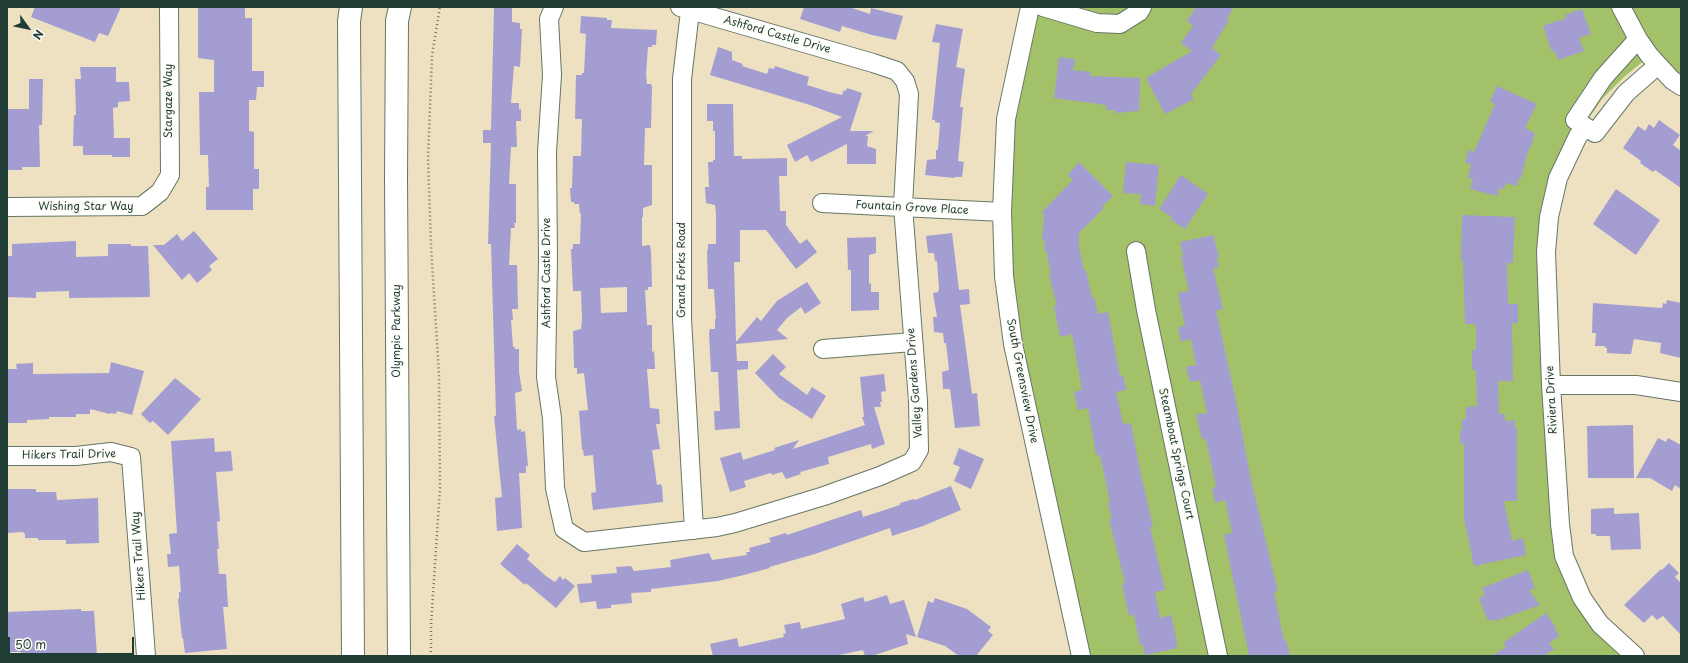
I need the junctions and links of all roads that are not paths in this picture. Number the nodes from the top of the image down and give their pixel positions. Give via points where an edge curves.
1 (169, 7) edge
2 (351, 7) edge
3 (400, 7) edge
4 (554, 7) edge
5 (1030, 7) edge
6 (1043, 7) edge
7 (1142, 7) edge
8 (1621, 7) edge
9 (685, 9) edge
10 (1638, 39) junction
11 (873, 63) joint
12 (1658, 64) junction
13 (1681, 86) edge
14 (1585, 128) junction
15 (160, 192) joint
16 (822, 203) dead end
17 (903, 206) junction
18 (7, 207) edge
19 (1002, 212) junction
20 (1136, 251) dead end
21 (913, 342) junction
22 (822, 349) dead end
23 (1551, 386) junction
24 (1681, 392) edge
25 (7, 456) edge
26 (131, 457) joint
27 (694, 530) junction
28 (572, 534) joint
29 (146, 656) edge
30 (353, 656) edge
31 (399, 656) edge
32 (1081, 656) edge
33 (1218, 656) edge
34 (1635, 656) edge

1 - 15 street, Stargaze Way via 170,175
2 - 30 main road via 349,28
3 - 31 main road, Olympic Parkway via 397,21 396,178
4 - 28 street, Ashford Castle Drive via 549,19 552,75 547,152 546,377 552,418 555,488 564,529
5 - 19 street, South Greensview Drive via 1006,119
6 - 7 street via 1097,23 1112,24 1120,24 1139,12
8 - 10 street
9 - 11 street, Ashford Castle Drive
9 - 27 street, Grand Forks Road via 682,79 682,319
10 - 12 street
10 - 14 street via 1603,78 1575,120
11 - 17 street, Valley Gardens Drive via 897,71 904,81 908,94
12 - 13 street
12 - 14 street via 1626,94 1595,134
14 - 23 street, Riviera Drive via 1578,136 1558,178 1549,217 1546,252
15 - 18 street, Wishing Star Way via 142,206
16 - 17 street, Fountain Grove Place
17 - 19 street, Fountain Grove Place
17 - 21 street, Valley Gardens Drive
19 - 32 street, South Greensview Drive via 1004,276 1013,344
20 - 33 street, Steamboat Springs Court
21 - 22 street
21 - 27 street, Valley Gardens Drive via 920,450 912,462 880,476 797,504 735,523
23 - 24 street via 1636,385
23 - 34 street, Riviera Drive via 1564,556 1582,598 1600,624
25 - 26 street, Hikers Trail Drive via 76,456 111,452
26 - 29 street, Hikers Trail Way
27 - 28 street, Valley Gardens Drive via 584,542

